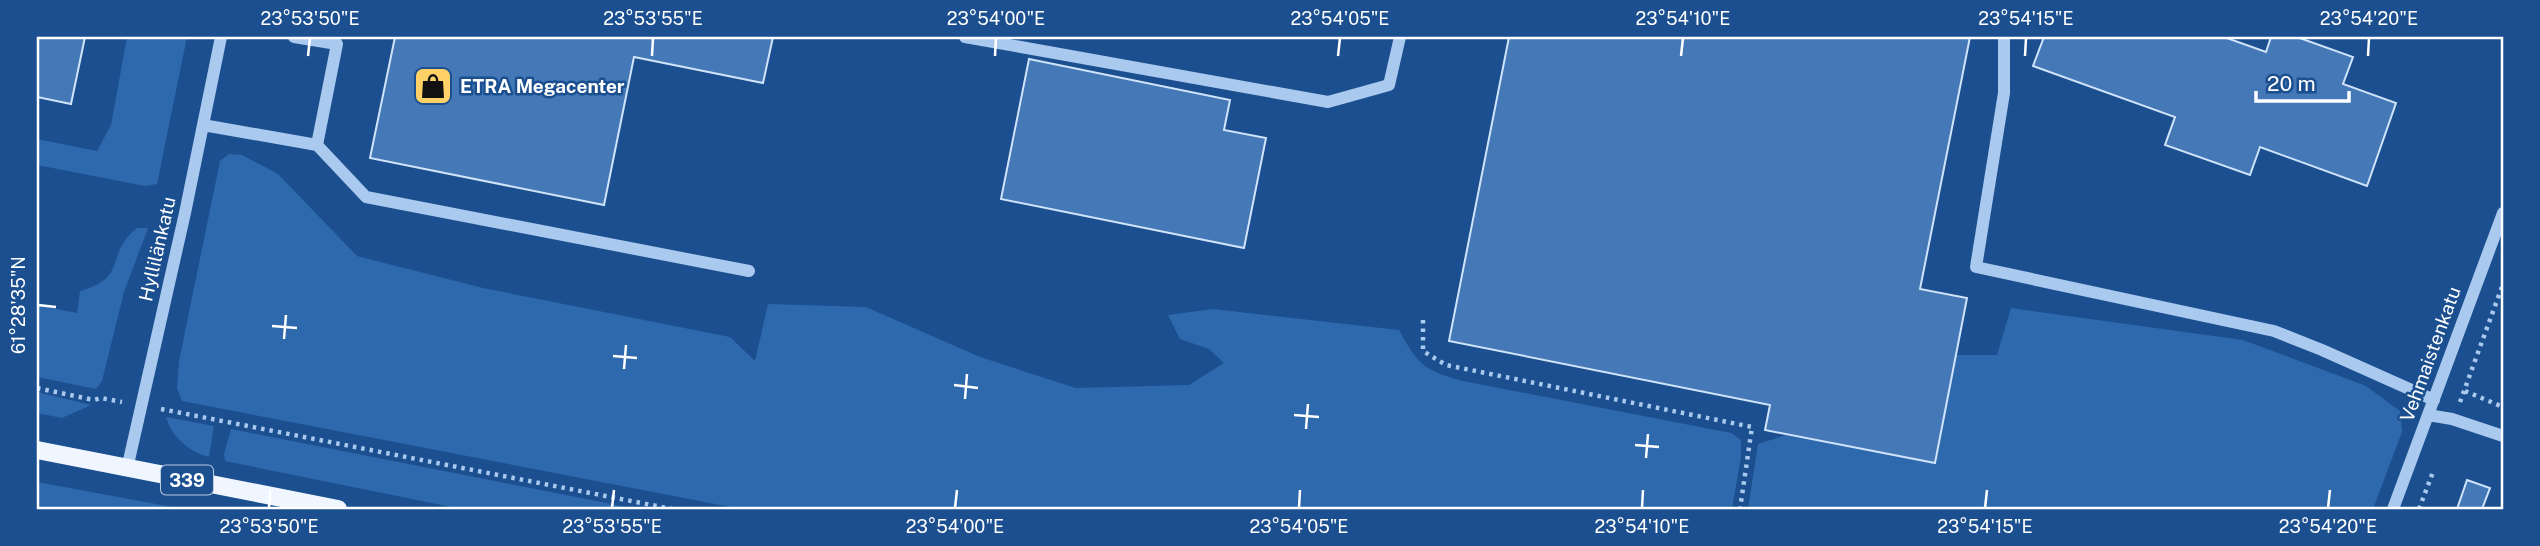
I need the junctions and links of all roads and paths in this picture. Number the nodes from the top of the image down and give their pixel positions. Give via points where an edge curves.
1 (220, 37) edge
2 (294, 37) edge
3 (965, 37) edge
4 (1400, 37) edge
5 (2004, 37) edge
6 (203, 125) junction
7 (317, 145) junction
8 (2503, 213) edge
9 (749, 271) dead end
10 (1423, 320) dead end
11 (37, 388) edge
12 (2465, 391) dead end
13 (2434, 400) junction
14 (141, 405) junction
15 (2503, 407) edge
16 (2428, 415) junction
17 (2503, 436) edge
18 (37, 450) edge
19 (127, 469) junction
20 (338, 509) edge
21 (672, 509) edge
22 (1740, 509) edge
23 (2393, 509) edge

1 - 6 street, Hyllilänkatu
2 - 7 street via 337,44
3 - 4 street via 1328,102 1389,85
5 - 13 street via 2004,93 1976,267 2274,331
6 - 7 street
6 - 14 street, Hyllilänkatu
7 - 9 street via 366,197
8 - 13 street, Vehmaistenkatu
10 - 22 path via 1423,351 1446,365 1752,427
11 - 14 path
12 - 15 path
13 - 16 street, Vehmaistenkatu
14 - 19 street, Hyllilänkatu
14 - 21 path
16 - 17 street
16 - 23 street, Vehmaistenkatu
18 - 19 main road, 339
19 - 20 main road, 339

